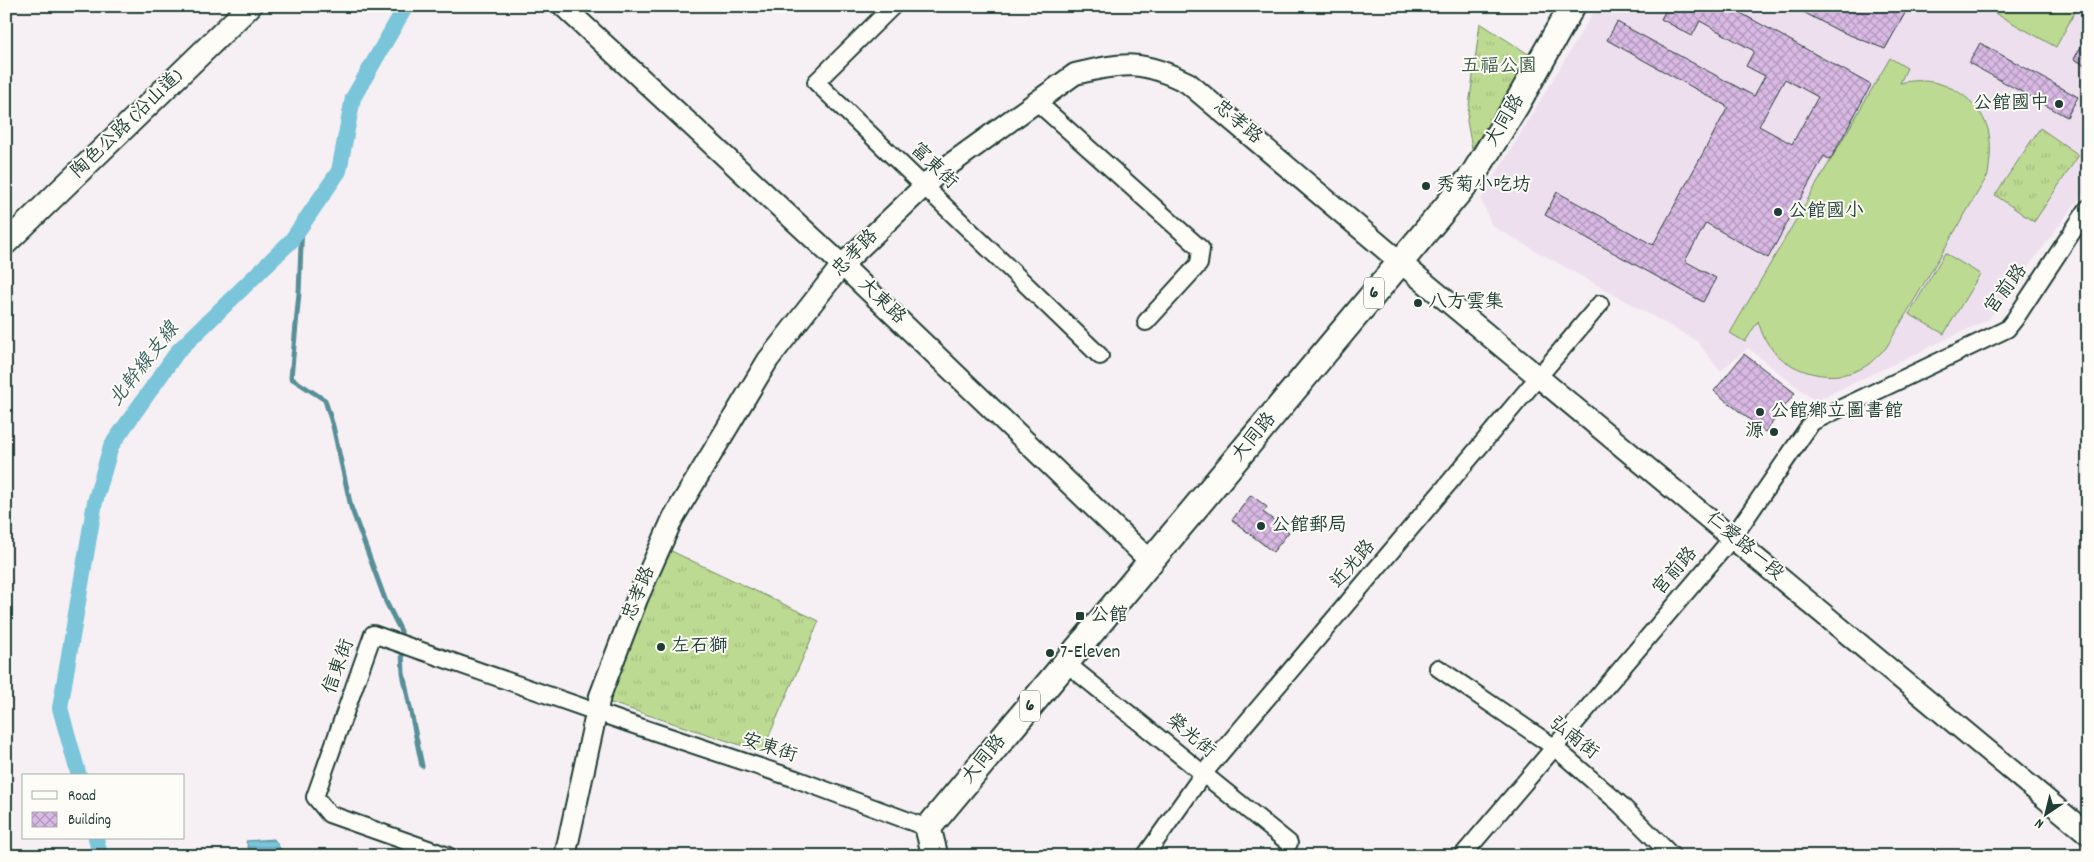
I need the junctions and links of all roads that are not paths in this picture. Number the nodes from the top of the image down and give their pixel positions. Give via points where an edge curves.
1 (250, 6) edge
2 (563, 6) edge
3 (893, 6) edge
4 (1572, 6) edge
5 (1037, 102) junction
6 (924, 186) junction
7 (2088, 208) edge
8 (6, 243) edge
9 (1400, 262) junction
10 (842, 264) junction
11 (1600, 304) dead end
12 (1146, 322) dead end
13 (1100, 356) dead end
14 (1539, 377) junction
15 (1733, 537) junction
16 (1151, 562) junction
17 (1066, 663) junction
18 (1438, 668) dead end
19 (596, 711) junction
20 (1554, 747) junction
21 (1203, 774) junction
22 (928, 828) junction
23 (2088, 834) edge
24 (1289, 843) dead end
25 (448, 856) edge
26 (565, 856) edge
27 (935, 856) edge
28 (1145, 856) edge
29 (1462, 856) edge
30 (1672, 856) edge

1 - 8 main road, 陶色公路 (沿山道)
2 - 10 street, 大東路
3 - 6 street, 富東街 via 816,82
4 - 9 main road, 大同路 / 6 via 1473,175
5 - 6 street, 忠孝路
5 - 9 street, 忠孝路 via 1075,74 1133,64 1162,70 1188,82
5 - 12 street via 1200,250 1199,264
6 - 10 street, 忠孝路
6 - 13 street, 富東街
7 - 15 street, 宮前路 via 2006,329 1812,422
9 - 14 street, 仁愛路一段
9 - 16 main road, 大同路 / 6
10 - 16 street, 大東路
10 - 19 street, 忠孝路 via 768,360 673,518 637,599
11 - 14 street, 近光路
14 - 15 street, 仁愛路一段
14 - 21 street, 近光路
15 - 20 street, 宮前路
15 - 23 street, 仁愛路一段
16 - 17 main road, 大同路 / 6
17 - 21 street, 榮光街
17 - 22 main road, 大同路 / 6
18 - 20 street, 弘南街
19 - 22 street, 安東街
19 - 25 street, 信東街 via 373,634 315,796 329,814
19 - 26 street, 忠孝路
20 - 29 street, 宮前路
20 - 30 street, 弘南街 via 1620,804
21 - 24 street, 榮光街
21 - 28 street, 近光路
22 - 27 main road

